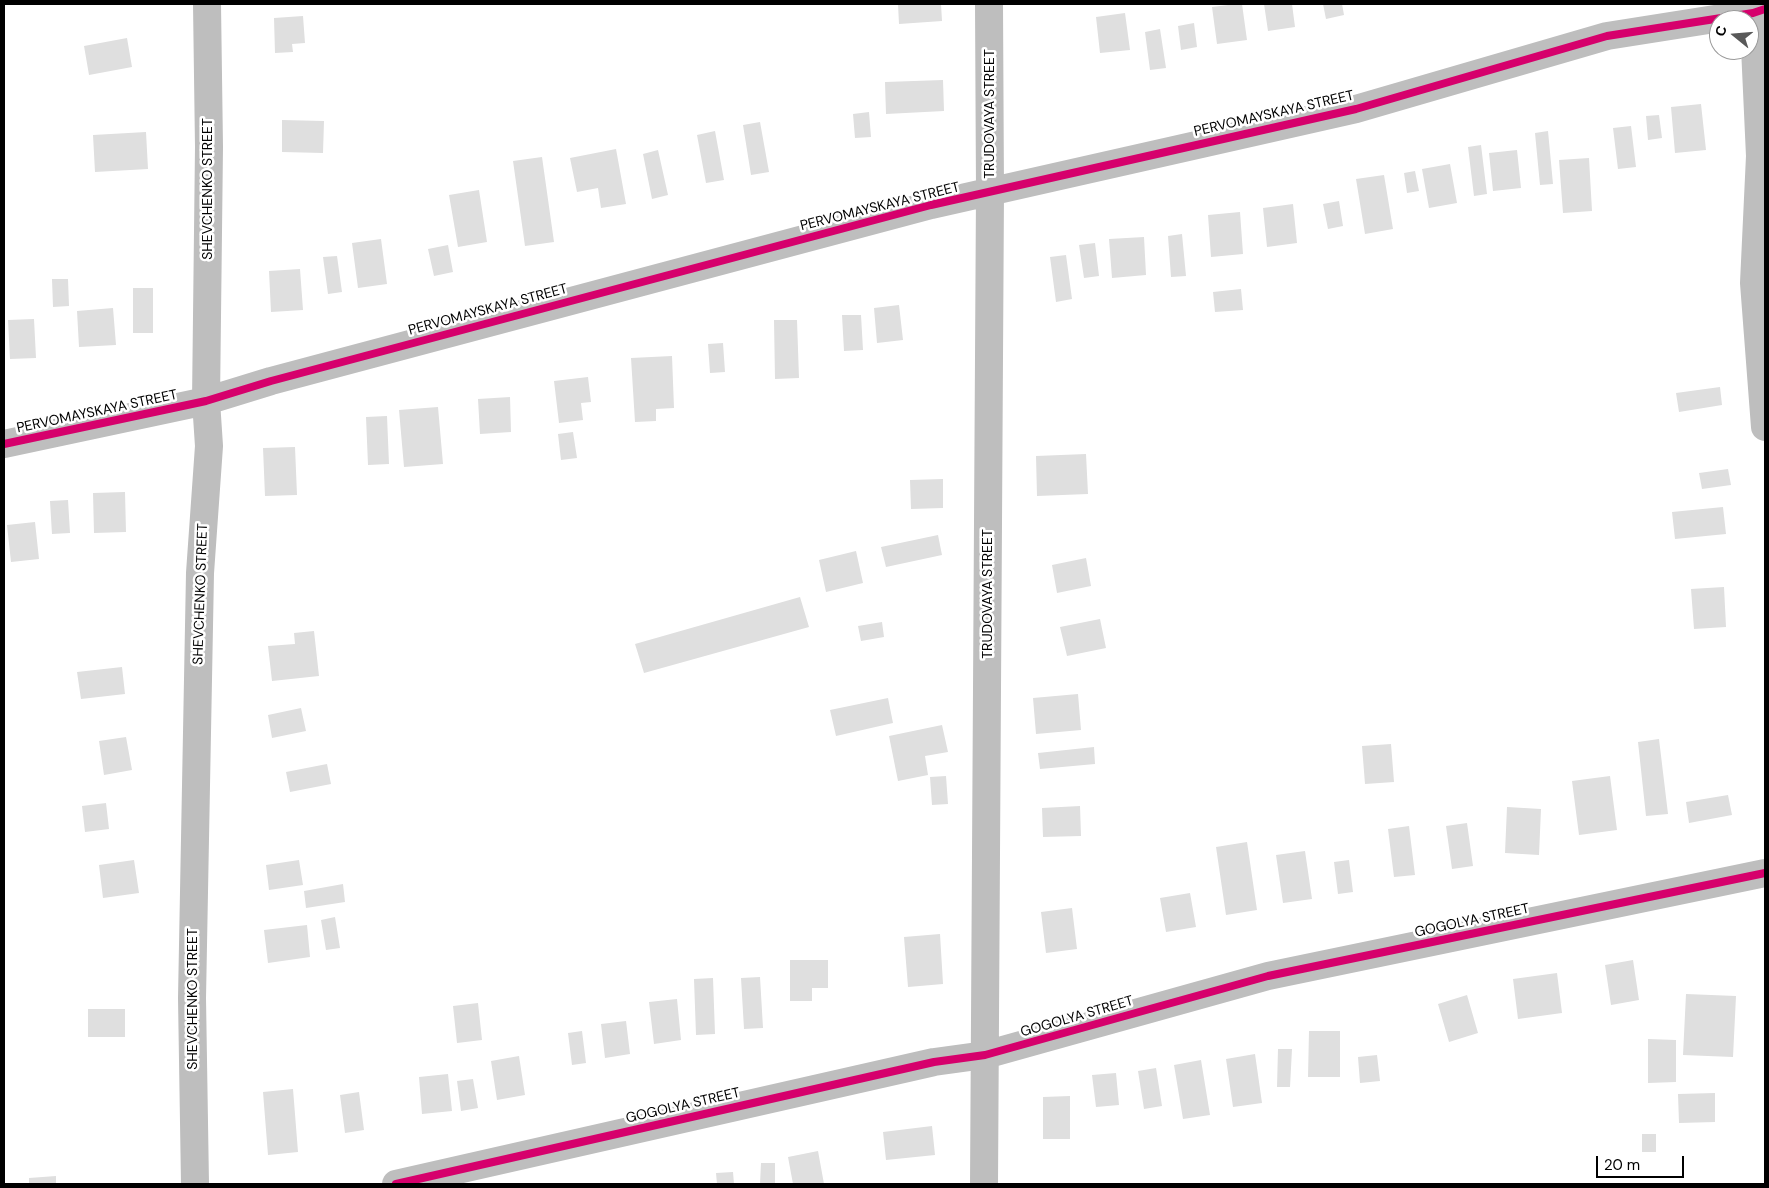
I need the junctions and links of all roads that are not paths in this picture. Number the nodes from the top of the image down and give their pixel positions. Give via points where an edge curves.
1 (207, 4) edge
2 (989, 4) edge
3 (1757, 9) edge
4 (990, 192) junction
5 (206, 401) junction
6 (1765, 427) edge
7 (4, 444) edge
8 (1765, 872) edge
9 (985, 1055) junction
10 (195, 1184) edge
11 (396, 1184) edge
12 (984, 1184) edge

1 - 5 street, SHEVCHENKO STREET
2 - 4 street, TRUDOVAYA STREET
3 - 4 street, PERVOMAYSKAYA STREET via 1606,36 1356,109
3 - 6 street via 1760,156 1754,284
4 - 5 street, PERVOMAYSKAYA STREET via 921,207
4 - 9 street, TRUDOVAYA STREET
5 - 7 street, PERVOMAYSKAYA STREET
5 - 10 street, SHEVCHENKO STREET via 209,446 200,572 192,988
8 - 9 street, GOGOLYA STREET via 1268,976
9 - 11 street, GOGOLYA STREET via 934,1062
9 - 12 street, TRUDOVAYA STREET

